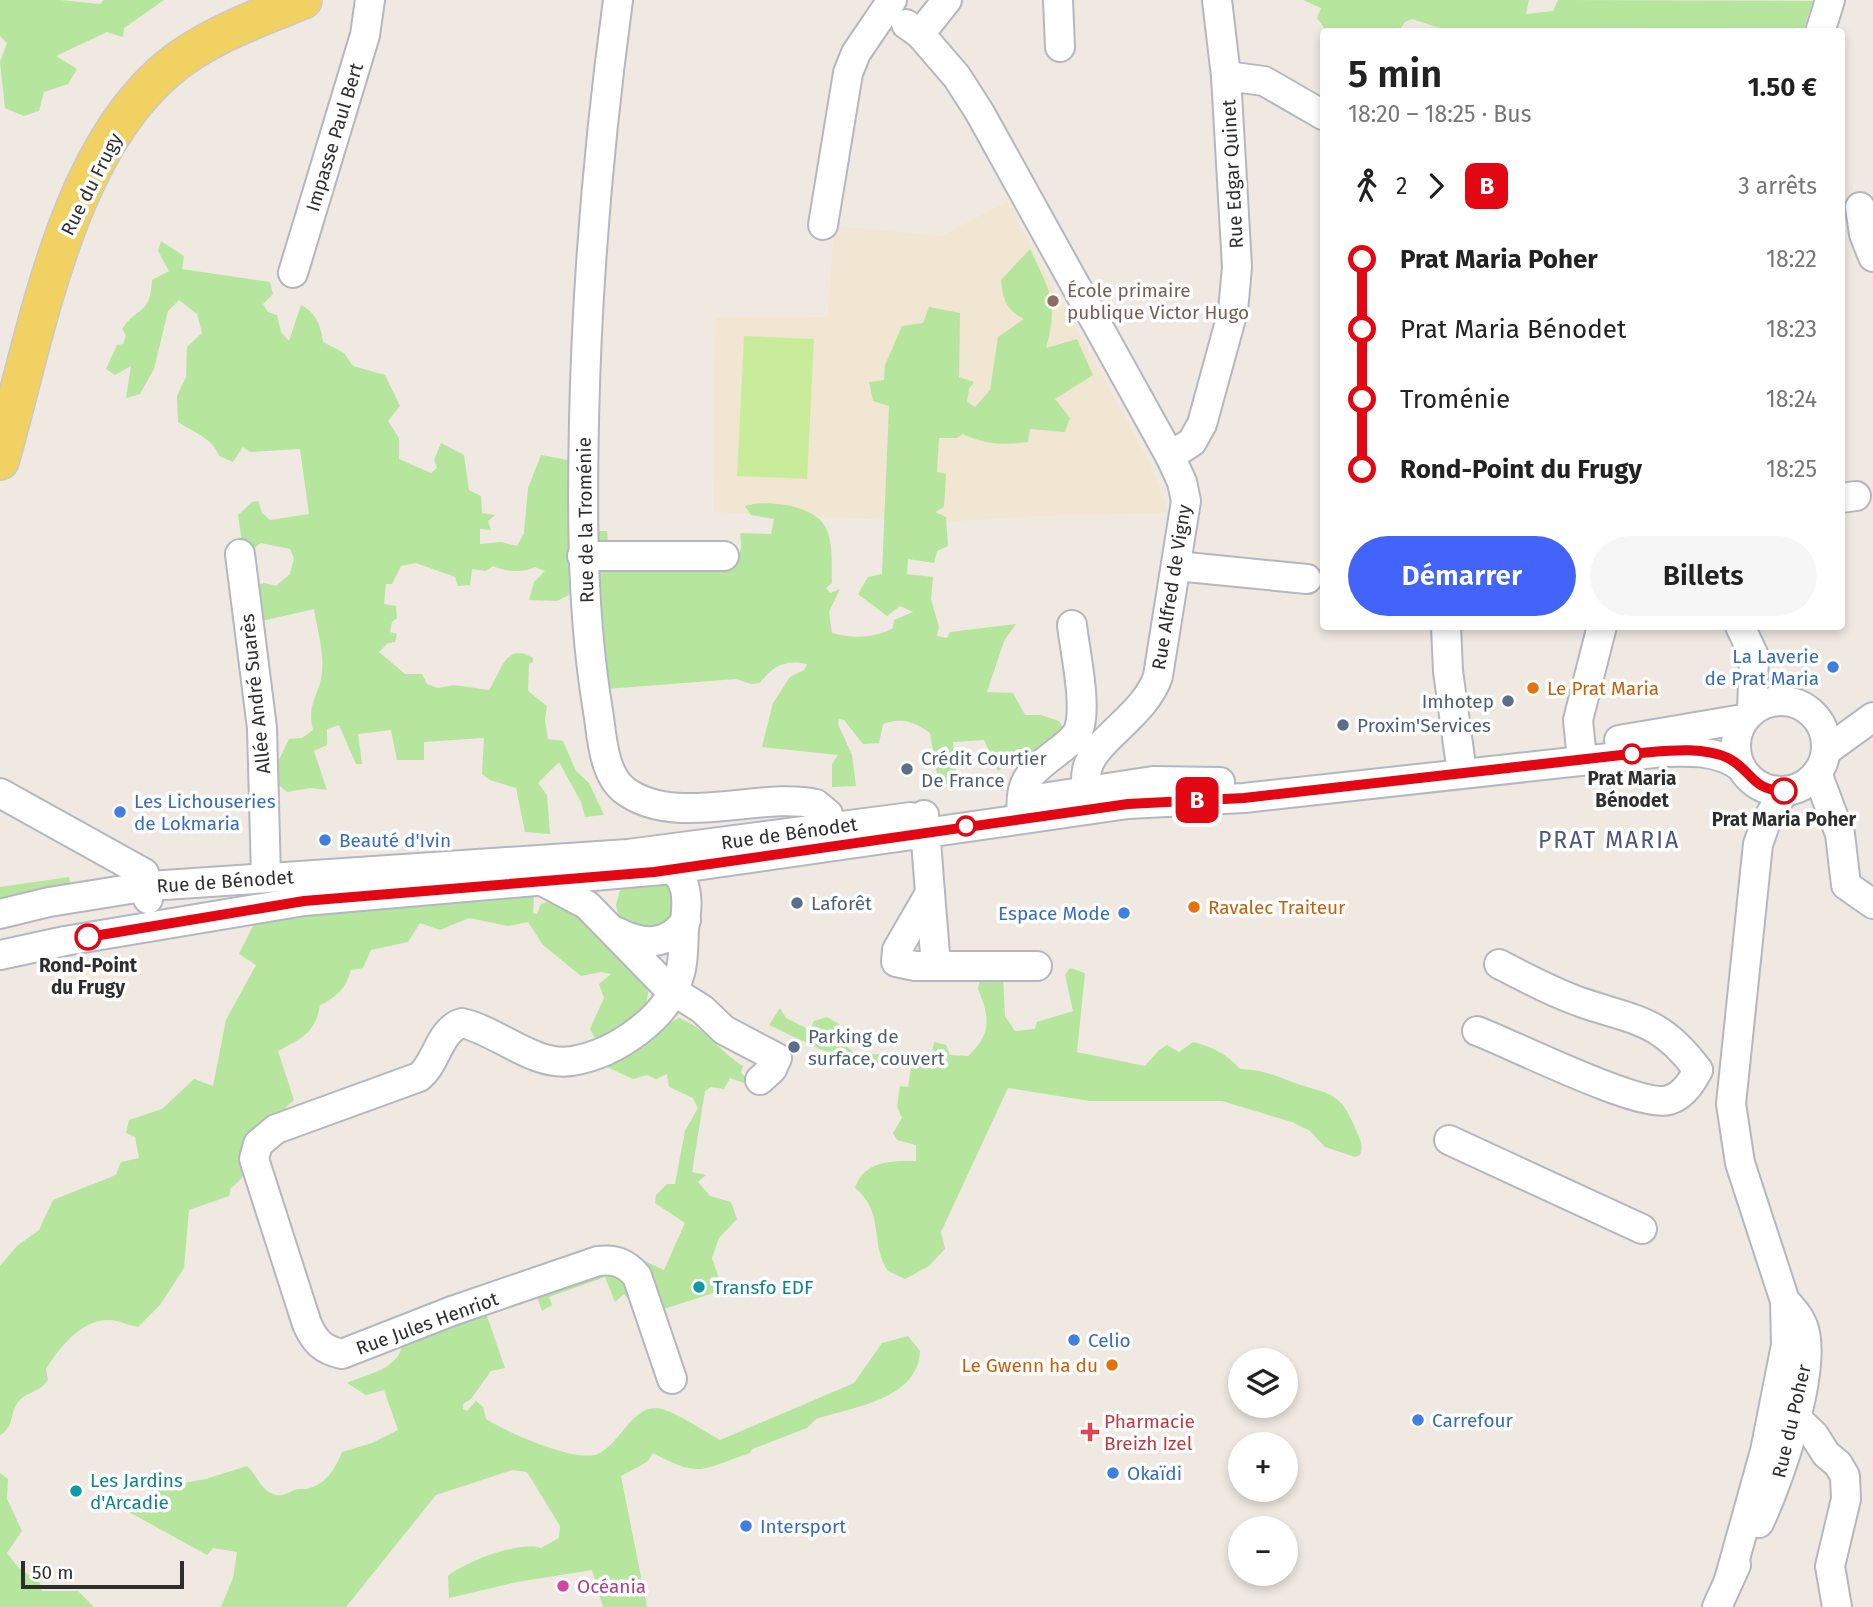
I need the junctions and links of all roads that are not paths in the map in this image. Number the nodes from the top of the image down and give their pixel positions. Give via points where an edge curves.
1 (303, 0) edge
2 (370, 0) edge
3 (618, 0) edge
4 (947, 0) edge
5 (1058, 0) edge
6 (1217, 0) edge
7 (1830, 0) edge
8 (884, 3) edge
9 (1821, 28) edge
10 (920, 34) junction
11 (1060, 47) dead end
12 (1226, 76) junction
13 (1320, 113) edge
14 (1858, 208) edge
15 (823, 225) dead end
16 (1873, 257) edge
17 (293, 273) dead end
18 (1170, 456) junction
19 (0, 461) edge
20 (240, 554) dead end
21 (582, 556) junction
22 (724, 556) dead end
23 (1176, 566) junction
24 (1307, 579) dead end
25 (1072, 625) dead end
26 (1446, 630) edge
27 (1601, 630) edge
28 (1742, 630) edge
29 (1754, 656) junction
30 (1790, 701) junction
31 (1748, 715) junction
32 (1873, 715) edge
33 (1817, 718) junction
34 (1582, 753) junction
35 (1822, 762) junction
36 (1462, 768) junction
37 (1745, 773) junction
38 (1788, 790) junction
39 (0, 793) edge
40 (1088, 800) junction
41 (1021, 810) junction
42 (1832, 816) junction
43 (912, 825) junction
44 (832, 837) junction
45 (1758, 844) junction
46 (103, 851) junction
47 (630, 860) junction
48 (733, 862) junction
49 (674, 869) junction
50 (266, 877) junction
51 (233, 878) junction
52 (541, 881) junction
53 (149, 886) junction
54 (110, 892) junction
55 (930, 893) junction
56 (1873, 904) edge
57 (687, 910) junction
58 (237, 912) junction
59 (0, 914) edge
60 (132, 929) junction
61 (614, 931) junction
62 (0, 955) edge
63 (1499, 964) dead end
64 (936, 966) junction
65 (1037, 966) dead end
66 (673, 991) junction
67 (1477, 1031) dead end
68 (1735, 1069) junction
69 (1698, 1070) junction
70 (760, 1080) dead end
71 (1449, 1140) dead end
72 (1642, 1229) dead end
73 (672, 1379) dead end
74 (1785, 1430) junction
75 (1717, 1607) edge
76 (1837, 1607) edge

1 - 19 main road, Rue du Frugy via 182,58 125,117 66,229
2 - 17 street, Impasse Paul Bert via 365,35
3 - 21 street, Rue de la Troménie via 587,288
4 - 10 street
5 - 11 street
6 - 12 street, Rue Edgar Quinet
7 - 9 street
8 - 10 street, Rue Alfred de Vigny
8 - 15 street via 848,73
10 - 18 street, Rue Alfred de Vigny via 969,94
12 - 13 street via 1264,81
12 - 18 street, Rue Edgar Quinet via 1236,294 1202,424 1192,442
14 - 16 street
18 - 23 street, Rue Alfred de Vigny via 1186,501
20 - 50 street, Allée André Suarès via 262,728
21 - 22 street
21 - 44 street, Rue de la Troménie via 590,656 604,744 621,787 643,800 682,806 812,802 825,810
23 - 24 street
23 - 40 street, Rue Alfred de Vigny via 1154,687 1139,710 1090,761
25 - 41 street via 1079,728 1069,743 1028,776 1021,789
26 - 36 street
27 - 34 street via 1579,711
28 - 29 street
29 - 30 street
29 - 31 street
30 - 31 street via 1770,701
30 - 33 street
31 - 34 street, Rue de Bénodet
31 - 37 street via 1735,743
32 - 33 street
32 - 35 street
33 - 35 street via 1825,735
34 - 36 street, Rue de Bénodet
34 - 37 street, Rue de Bénodet via 1688,751 1721,756
35 - 38 street
35 - 42 street
36 - 40 street, Rue de Bénodet via 1335,781 1153,781
37 - 38 street via 1765,788
37 - 45 street, Rue du Poher
38 - 42 street
38 - 45 street, Rue du Poher via 1766,822
39 - 46 street
40 - 41 street, Rue de Bénodet
41 - 43 street, Rue de Bénodet
42 - 56 street via 1841,839 1846,885
43 - 44 street, Rue de Bénodet
43 - 55 street
44 - 47 street, Rue de Bénodet
44 - 48 street, Rue de Bénodet
45 - 68 street, Rue du Poher
46 - 53 street via 144,873
46 - 54 street
47 - 49 street, Rue de Bénodet
47 - 49 street
47 - 50 street, Rue de Bénodet
47 - 52 street, Rue de Bénodet
47 - 61 street via 606,904
48 - 49 street, Rue de Bénodet
48 - 57 street
49 - 57 street
50 - 51 street, Rue de Bénodet
51 - 53 street, Rue de Bénodet
51 - 58 street
52 - 58 street, Rue de Bénodet via 304,901
52 - 61 street via 581,901
53 - 54 street, Rue de Bénodet
53 - 60 street via 147,904
54 - 59 street, Rue de Bénodet
55 - 64 street
55 - 64 street via 895,956 899,965
57 - 61 street via 672,935 651,943
57 - 66 street via 681,973
58 - 60 street, Rue de Bénodet
60 - 62 street, Rue de Bénodet
61 - 66 street
63 - 69 street via 1563,995 1639,1018 1663,1034
64 - 65 street
66 - 70 street via 724,1030 777,1058
66 - 73 street, Rue Jules Henriot via 660,1012 641,1027 599,1053 573,1061 546,1059 461,1023 450,1030 430,1067 419,1077 276,1129 256,1148 255,1167 307,1324 315,1341 330,1352 342,1354 598,1261 615,1261 637,1276
67 - 69 street via 1568,1072 1653,1100 1676,1097
68 - 69 street
68 - 74 street, Rue du Poher via 1731,1104 1736,1147 1785,1301 1798,1316 1806,1340
71 - 72 street
74 - 75 street, Rue du Poher via 1770,1499
74 - 76 street via 1805,1454 1826,1454 1838,1464 1847,1486 1830,1566

